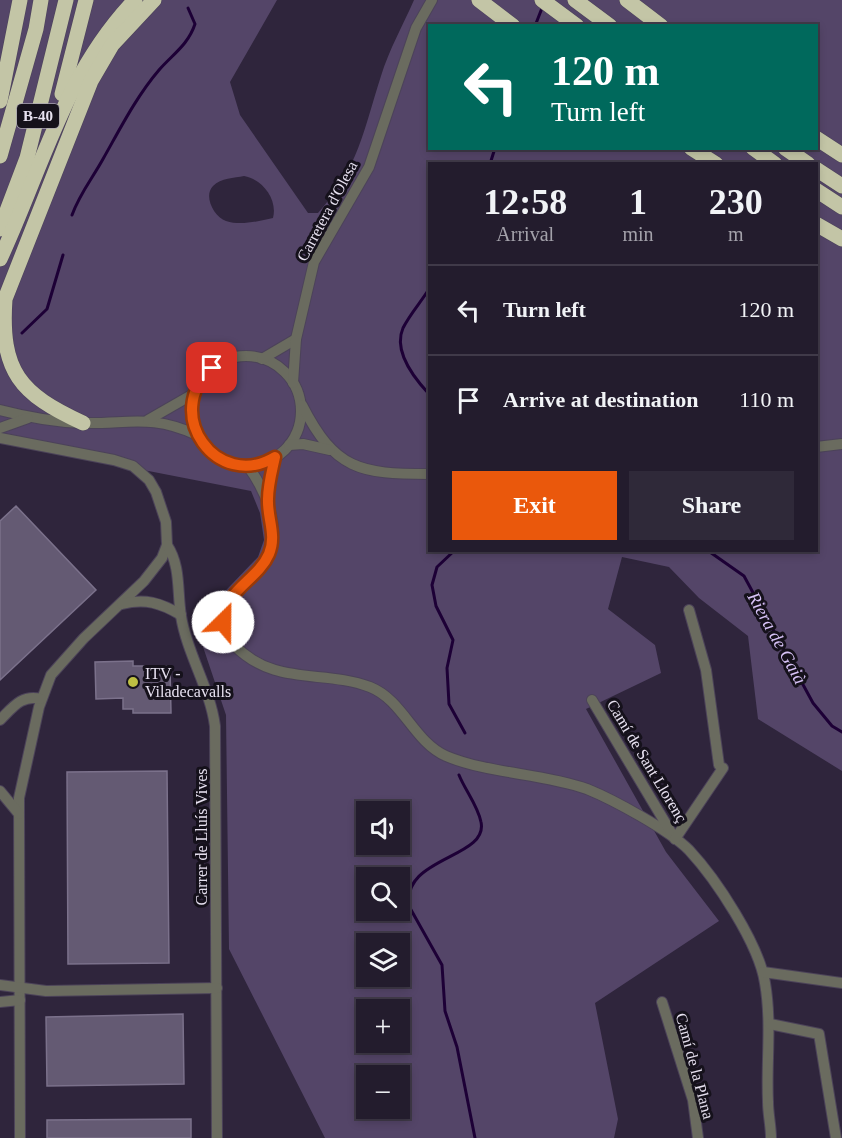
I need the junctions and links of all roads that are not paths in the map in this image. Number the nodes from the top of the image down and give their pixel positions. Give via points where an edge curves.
1 (20, 0) edge
2 (41, 0) edge
3 (66, 0) edge
4 (86, 0) edge
5 (135, 0) edge
6 (154, 0) edge
7 (479, 0) edge
8 (542, 0) edge
9 (575, 0) edge
10 (627, 0) edge
11 (430, 3) edge
12 (510, 24) edge
13 (574, 24) edge
14 (607, 24) edge
15 (658, 24) edge
16 (0, 101) edge
17 (53, 129) junction
18 (818, 139) edge
19 (694, 150) edge
20 (756, 150) edge
21 (788, 150) edge
22 (842, 155) edge
23 (0, 156) edge
24 (713, 162) edge
25 (772, 162) edge
26 (805, 162) edge
27 (818, 170) edge
28 (842, 186) edge
29 (818, 191) edge
30 (842, 207) edge
31 (818, 225) edge
32 (0, 229) edge
33 (842, 239) edge
34 (0, 259) edge
35 (296, 339) junction
36 (262, 359) junction
37 (293, 383) junction
38 (195, 393) junction
39 (300, 400) junction
40 (0, 410) edge
41 (30, 417) junction
42 (148, 420) junction
43 (82, 423) junction
44 (0, 428) edge
45 (197, 435) junction
46 (0, 438) edge
47 (842, 444) edge
48 (289, 445) junction
49 (818, 447) edge
50 (330, 450) junction
51 (275, 457) junction
52 (247, 465) junction
53 (428, 474) edge
54 (267, 501) junction
55 (167, 545) junction
56 (120, 605) junction
57 (689, 610) dead end
58 (181, 615) junction
59 (41, 699) junction
60 (592, 700) dead end
61 (0, 720) edge
62 (0, 791) edge
63 (18, 814) junction
64 (675, 839) junction
65 (763, 972) junction
66 (842, 983) edge
67 (0, 985) edge
68 (217, 988) junction
69 (20, 995) junction
70 (0, 1002) edge
71 (662, 1002) dead end
72 (770, 1024) junction
73 (838, 1137) edge
74 (20, 1138) edge
75 (217, 1138) edge
76 (698, 1138) edge
77 (771, 1138) edge

1 - 16 highway
2 - 23 highway, B-40
3 - 32 highway, B-40 via 27,158
4 - 17 highway
5 - 17 highway via 97,43
6 - 43 highway via 112,45 91,81 4,299 1,337 5,362 16,381 43,402
7 - 12 highway
8 - 13 highway
9 - 14 highway
10 - 15 highway
11 - 35 street, Carretera d'Olesa via 416,28 369,167 314,262
17 - 34 highway
18 - 22 highway
19 - 24 highway
20 - 25 highway
21 - 26 highway
27 - 28 highway
29 - 30 highway
31 - 33 highway
35 - 36 street
35 - 37 street, Carretera d'Olesa
36 - 37 street via 281,369
36 - 38 street via 240,357 220,363 203,378
37 - 39 street
38 - 42 street
38 - 45 street via 192,414
39 - 48 street via 299,424
39 - 50 street
40 - 41 street
41 - 43 street
41 - 44 street
42 - 43 street
42 - 45 street via 174,424
45 - 52 street via 214,455 230,463
46 - 55 street, Carrer de Lluís Vives via 133,466 156,492 166,522
47 - 49 street
48 - 50 street
48 - 51 street
50 - 53 street via 364,470
51 - 52 street
51 - 54 street
52 - 54 street
54 - 64 street via 273,532 268,556 227,603 223,615 225,634 240,651 281,673 371,688 396,707 426,742 447,756 589,790
55 - 56 street via 154,570
55 - 58 street, Carrer de Lluís Vives via 175,556
56 - 58 street via 150,601
56 - 59 street via 51,675
57 - 64 street via 706,670 721,766
58 - 68 street, Carrer de Lluís Vives via 215,726
59 - 61 street via 22,699
59 - 63 street
60 - 64 street, Camí de Sant Llorenç
62 - 63 street
63 - 69 street
64 - 65 street via 709,875 745,930
65 - 66 street
65 - 72 street
67 - 69 street
68 - 69 street
68 - 75 street, Carrer de Lluís Vives
69 - 70 street
69 - 74 street
71 - 76 street, Camí de la Plana via 693,1100
72 - 73 street via 819,1034
72 - 77 street

